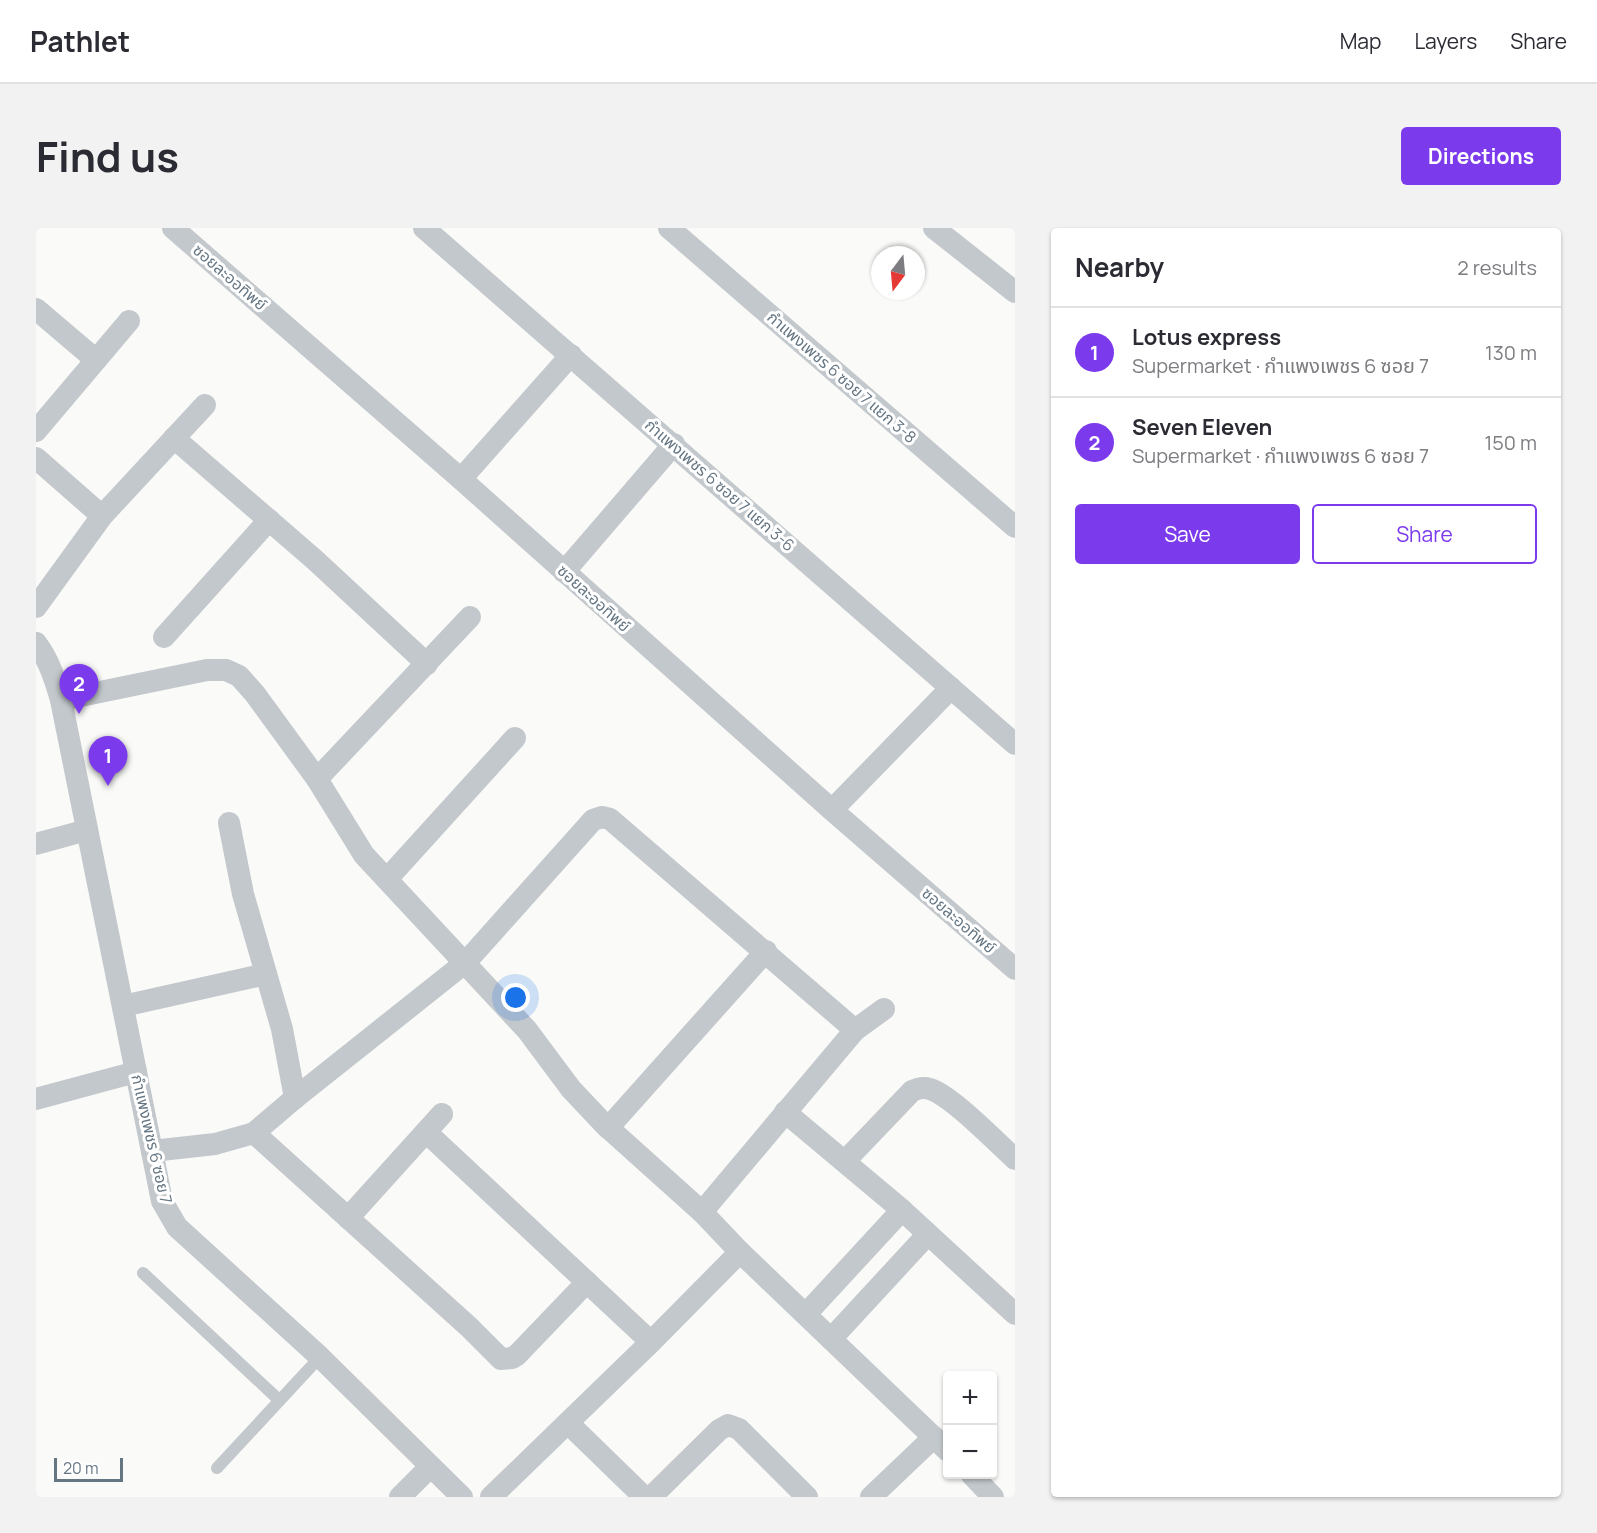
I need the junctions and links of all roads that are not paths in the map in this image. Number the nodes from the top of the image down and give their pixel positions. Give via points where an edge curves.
1 (173, 228) edge
2 (424, 228) edge
3 (669, 228) edge
4 (934, 228) edge
5 (1015, 292) edge
6 (36, 309) edge
7 (129, 321) dead end
8 (571, 355) junction
9 (96, 360) junction
10 (205, 405) dead end
11 (36, 430) edge
12 (174, 438) junction
13 (674, 444) junction
14 (36, 458) edge
15 (461, 479) junction
16 (102, 516) junction
17 (269, 520) junction
18 (1015, 526) edge
19 (564, 572) junction
20 (36, 607) edge
21 (470, 617) dead end
22 (164, 637) dead end
23 (36, 642) edge
24 (427, 664) junction
25 (951, 688) junction
26 (61, 700) junction
27 (515, 738) dead end
28 (1015, 744) edge
29 (317, 779) junction
30 (832, 810) junction
31 (229, 823) dead end
32 (87, 830) junction
33 (36, 844) edge
34 (387, 879) junction
35 (766, 951) junction
36 (466, 962) junction
37 (1015, 969) edge
38 (266, 974) junction
39 (123, 1006) junction
40 (884, 1009) dead end
41 (855, 1030) junction
42 (136, 1072) junction
43 (295, 1098) junction
44 (36, 1099) edge
45 (785, 1112) junction
46 (442, 1114) dead end
47 (608, 1128) junction
48 (426, 1132) junction
49 (254, 1133) junction
50 (152, 1151) junction
51 (1015, 1160) edge
52 (845, 1161) junction
53 (902, 1210) junction
54 (702, 1212) junction
55 (348, 1218) junction
56 (928, 1234) junction
57 (740, 1252) junction
58 (142, 1273) dead end
59 (587, 1282) junction
60 (806, 1314) junction
61 (1015, 1314) edge
62 (831, 1339) junction
63 (651, 1342) junction
64 (320, 1357) junction
65 (279, 1400) junction
66 (568, 1423) junction
67 (941, 1444) edge
68 (430, 1467) junction
69 (217, 1468) dead end
70 (976, 1479) edge
71 (400, 1497) edge
72 (462, 1497) edge
73 (491, 1497) edge
74 (644, 1497) edge
75 (651, 1497) edge
76 (807, 1497) edge
77 (871, 1497) edge
78 (993, 1497) edge

1 - 15 street, ซอยละออทิพย์
2 - 8 street, กำแพงเพชร 6 ซอย 7 แยก 3-6
3 - 18 street, กำแพงเพชร 6 ซอย 7 แยก 3-8
4 - 5 street
6 - 9 street
7 - 9 street
8 - 13 street, กำแพงเพชร 6 ซอย 7 แยก 3-6
8 - 15 street
9 - 11 street
10 - 12 street
12 - 16 street
12 - 17 street
13 - 19 street
13 - 25 street, กำแพงเพชร 6 ซอย 7 แยก 3-6
14 - 16 street
15 - 19 street, ซอยละออทิพย์
16 - 20 street
17 - 22 street
17 - 24 street
19 - 30 street, ซอยละออทิพย์
21 - 24 street
23 - 26 street, กำแพงเพชร 6 ซอย 7 via 54,674
24 - 29 street
25 - 28 street, กำแพงเพชร 6 ซอย 7 แยก 3-6
25 - 30 street
26 - 29 street via 207,670 226,670 239,676 255,694
26 - 32 street, กำแพงเพชร 6 ซอย 7
27 - 34 street
29 - 34 street via 364,855
30 - 37 street, ซอยละออทิพย์
31 - 38 street via 243,894
32 - 33 street
32 - 39 street, กำแพงเพชร 6 ซอย 7
34 - 36 street
35 - 36 street via 610,819 602,817 593,820
35 - 41 street
35 - 47 street
36 - 43 street
36 - 47 street
38 - 39 street
38 - 43 street via 282,1029
39 - 42 street, กำแพงเพชร 6 ซอย 7
40 - 41 street
41 - 45 street
42 - 44 street
42 - 50 street, กำแพงเพชร 6 ซอย 7
43 - 49 street
45 - 52 street
45 - 54 street
46 - 48 street
47 - 54 street
48 - 55 street
48 - 59 street
49 - 50 street via 215,1144
49 - 55 street
50 - 64 street, กำแพงเพชร 6 ซอย 7 via 162,1201 177,1227
51 - 52 street via 953,1104 936,1092 920,1088 912,1091
52 - 53 street
53 - 56 street
53 - 60 street
54 - 57 street
55 - 59 street via 501,1359 517,1355
56 - 61 street
56 - 62 street
57 - 60 street
57 - 63 street
58 - 65 lane
59 - 63 street
60 - 62 street
62 - 67 street
63 - 66 street
64 - 65 lane
64 - 68 street, กำแพงเพชร 6 ซอย 7
65 - 69 lane
66 - 73 street
66 - 74 street
67 - 77 street
68 - 71 street
68 - 72 street, กำแพงเพชร 6 ซอย 7
70 - 78 street
75 - 76 street via 728,1425 739,1429

